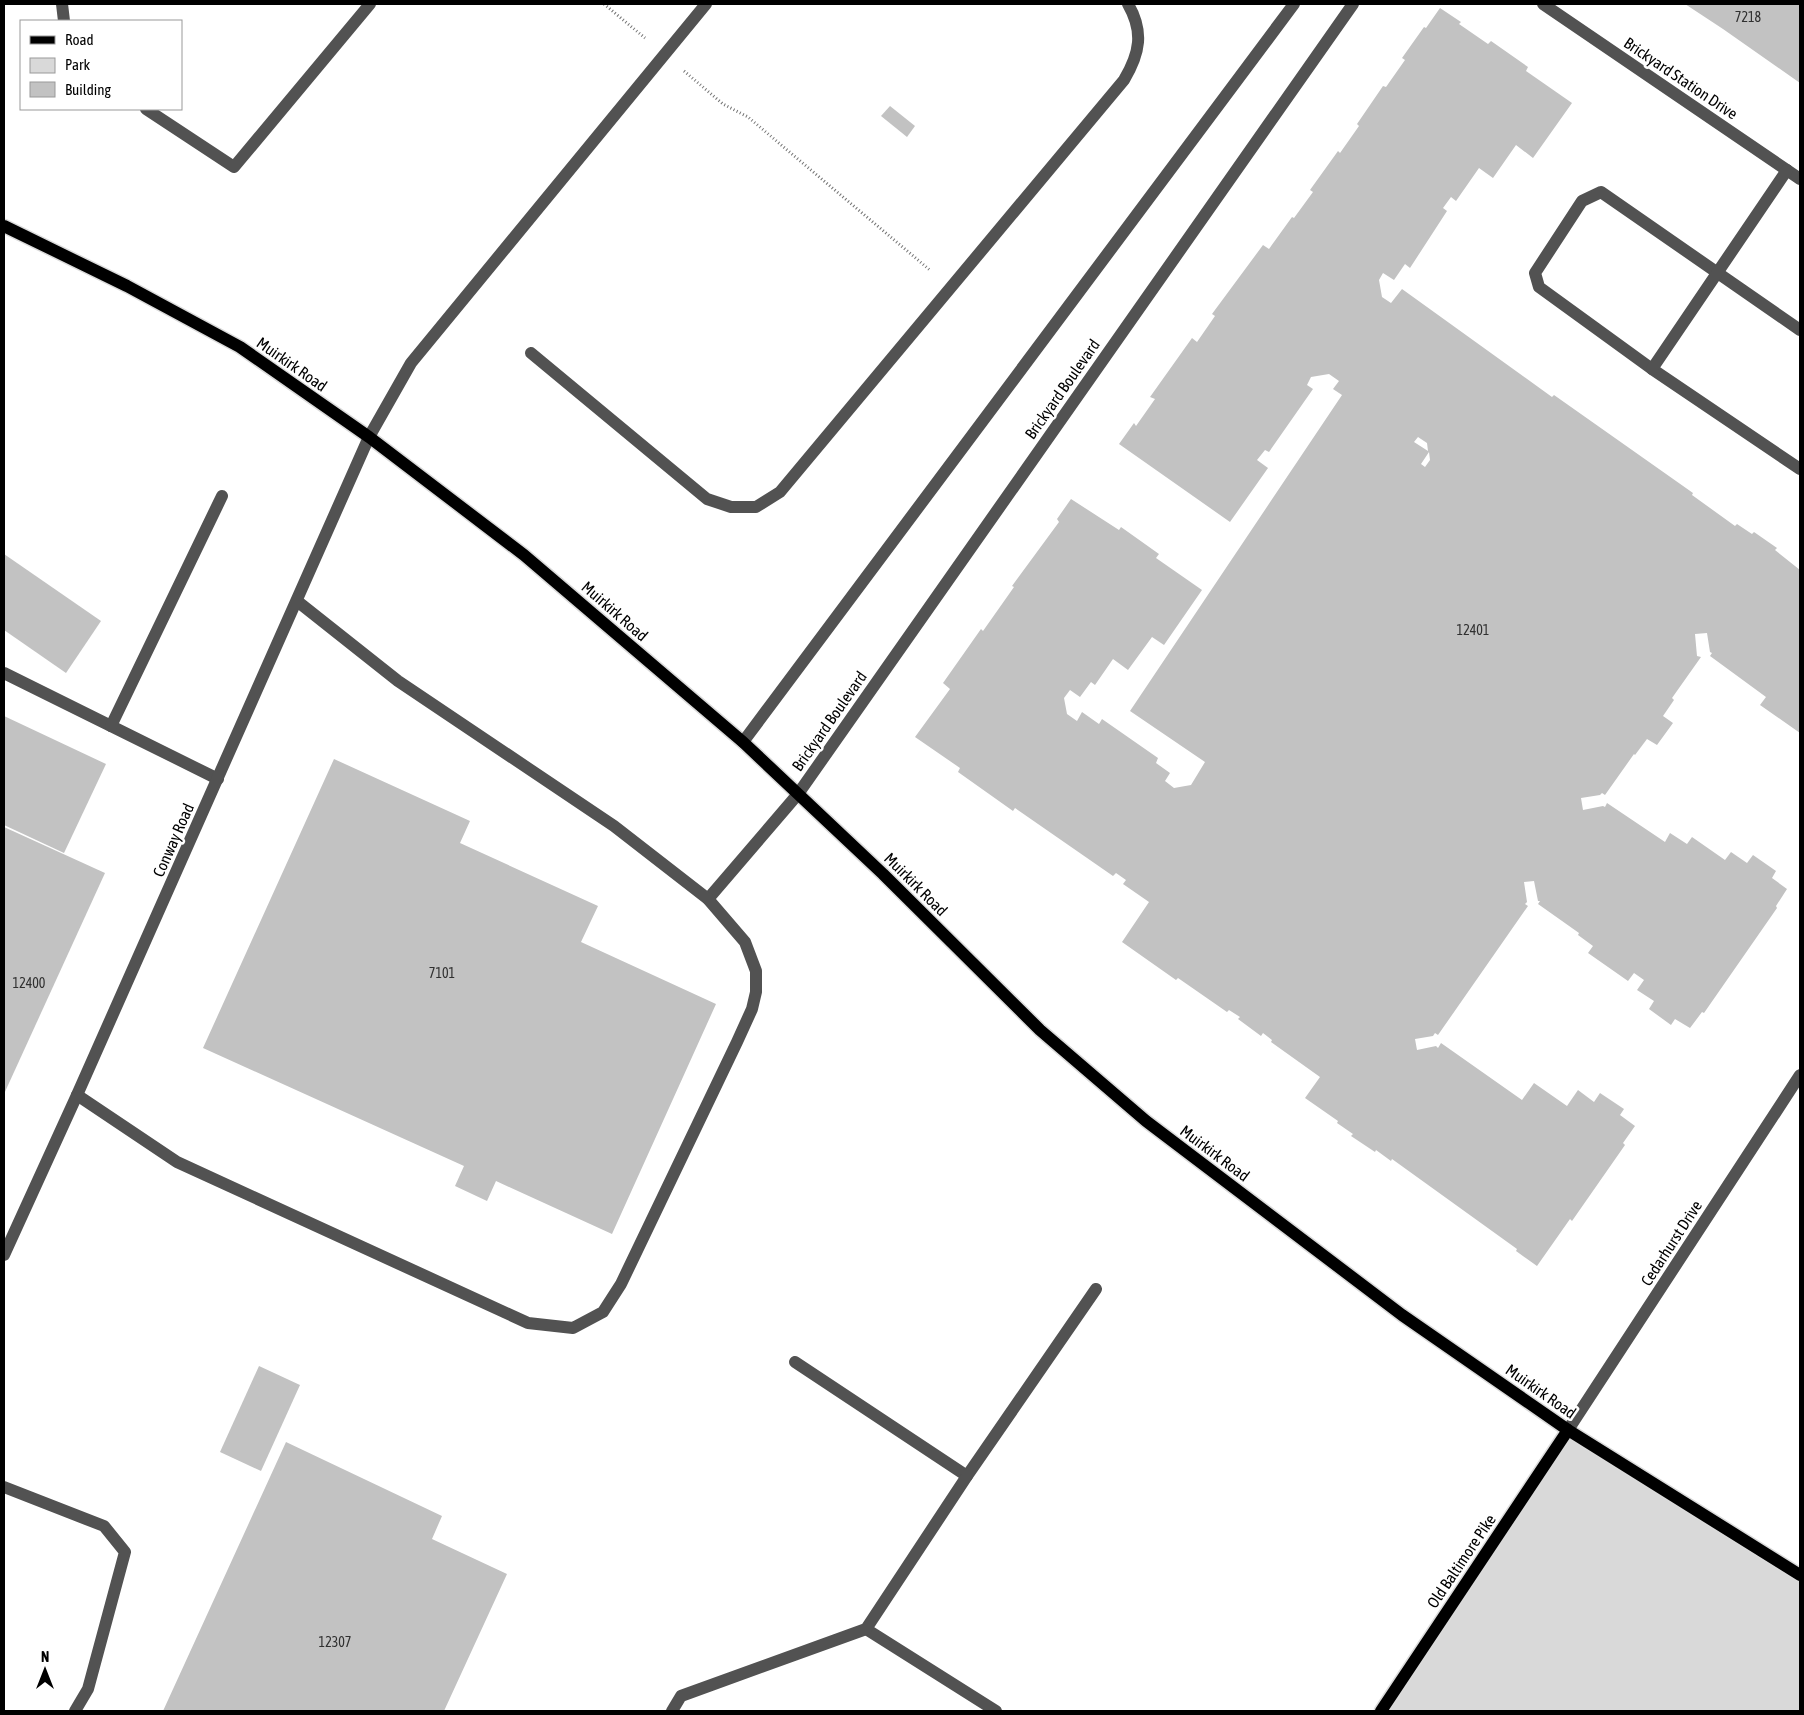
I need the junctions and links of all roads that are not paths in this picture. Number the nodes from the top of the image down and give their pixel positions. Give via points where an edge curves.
1 (62, 4) edge
2 (370, 4) edge
3 (706, 4) edge
4 (1128, 4) edge
5 (1294, 4) edge
6 (1353, 4) edge
7 (1543, 4) edge
8 (64, 20) edge
9 (148, 110) edge
10 (1787, 170) junction
11 (1800, 180) edge
12 (4, 226) edge
13 (1718, 271) junction
14 (1800, 330) edge
15 (532, 353) dead end
16 (1652, 369) junction
17 (369, 436) junction
18 (1800, 468) edge
19 (222, 496) dead end
20 (296, 600) junction
21 (4, 674) edge
22 (111, 726) junction
23 (743, 742) junction
24 (218, 779) junction
25 (798, 794) junction
26 (708, 900) junction
27 (1800, 1075) edge
28 (77, 1095) junction
29 (4, 1255) edge
30 (1096, 1288) dead end
31 (795, 1362) dead end
32 (1568, 1430) junction
33 (967, 1476) junction
34 (4, 1487) edge
35 (1800, 1575) edge
36 (866, 1629) junction
37 (75, 1711) edge
38 (672, 1711) edge
39 (996, 1711) edge
40 (1381, 1711) edge

1 - 8 street
2 - 9 street via 234,167
3 - 17 street, Conway Road via 411,363
4 - 15 street via 1140,39 1134,63 1124,80 780,492 756,507 732,507 707,500
5 - 23 street
6 - 25 street, Brickyard Boulevard
7 - 10 street, Brickyard Station Drive
10 - 11 street, Brickyard Station Drive
10 - 13 street
12 - 17 main road, Muirkirk Road via 127,286 240,347
13 - 14 street
13 - 16 street
13 - 16 street via 1601,192 1582,201 1535,273 1539,287
16 - 18 street
17 - 20 street, Conway Road
17 - 23 main road, Muirkirk Road via 524,554
19 - 22 street
20 - 24 street, Conway Road
20 - 26 street via 398,681 614,826
21 - 22 street
22 - 24 street
23 - 25 main road, Muirkirk Road
24 - 28 street, Conway Road
25 - 26 street, Brickyard Boulevard
25 - 32 main road, Muirkirk Road via 1040,1030 1146,1121 1402,1315
26 - 28 street via 745,942 756,971 752,1009 621,1284 603,1312 574,1328 528,1323 177,1162
27 - 32 street, Cedarhurst Drive
28 - 29 street, Conway Road
30 - 33 street
31 - 33 street
32 - 35 main road, Muirkirk Road
32 - 40 main road, Old Baltimore Pike
33 - 36 street
34 - 37 street via 104,1526 125,1552 88,1689
36 - 38 street via 682,1696
36 - 39 street

